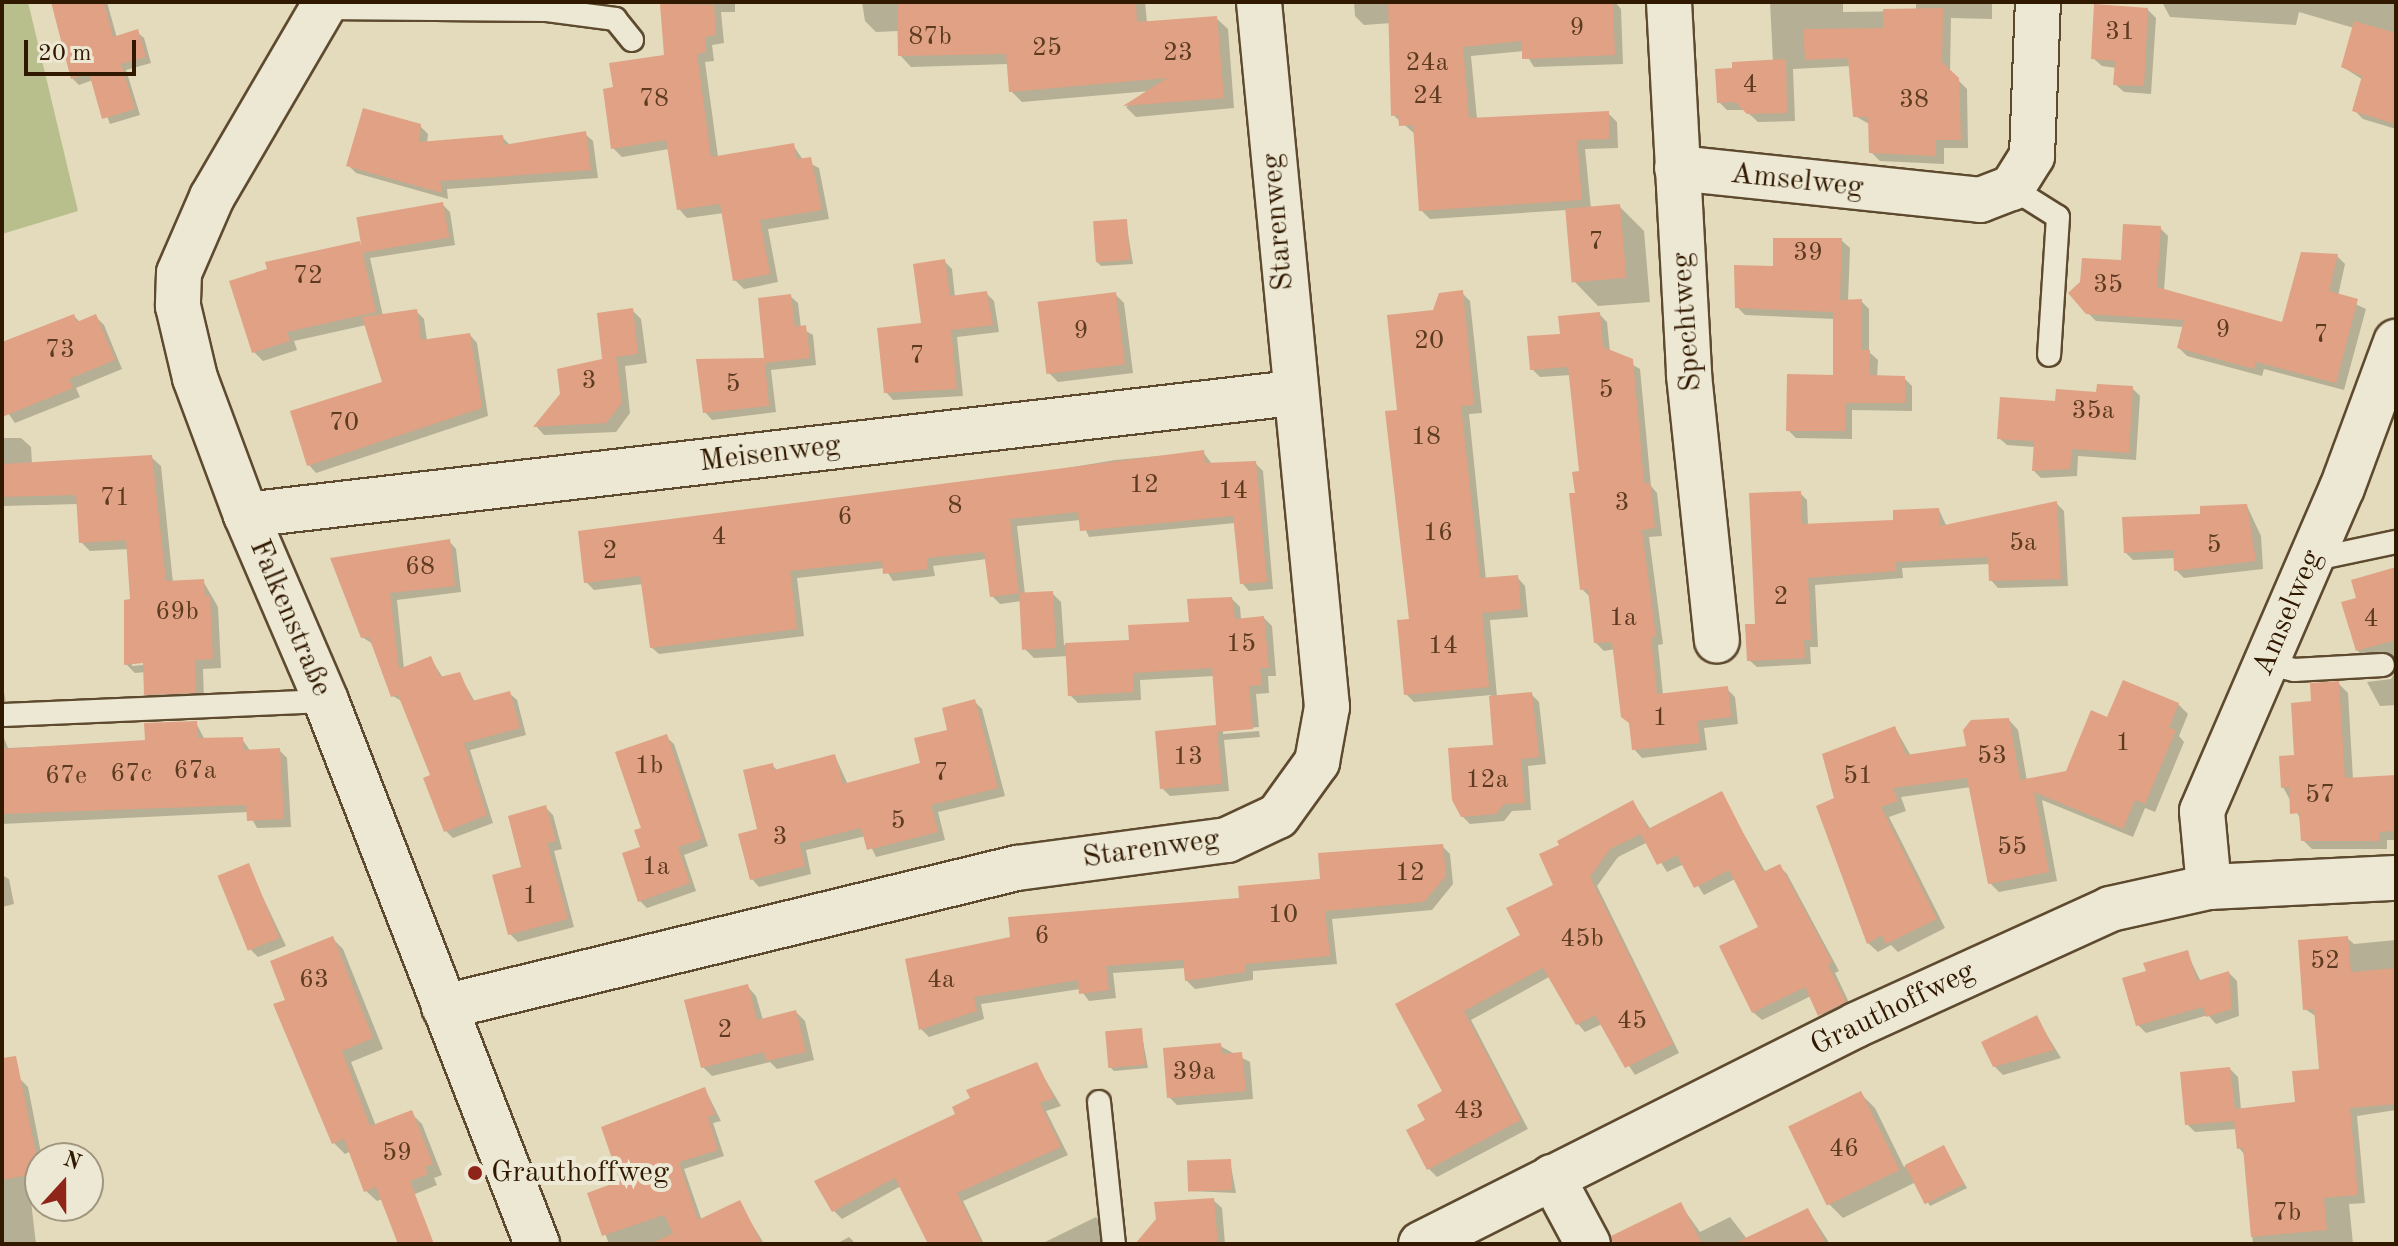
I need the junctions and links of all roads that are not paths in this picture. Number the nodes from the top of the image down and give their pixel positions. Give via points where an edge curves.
1 (1259, 2) edge
2 (1669, 2) edge
3 (2038, 2) edge
4 (324, 5) edge
5 (632, 40) dead end
6 (1677, 168) junction
7 (2012, 188) junction
8 (2396, 342) edge
9 (2049, 355) dead end
10 (1293, 393) junction
11 (246, 515) junction
12 (2396, 542) edge
13 (2311, 560) junction
14 (1717, 641) dead end
15 (2266, 663) junction
16 (2383, 665) dead end
17 (326, 701) junction
18 (2, 715) edge
19 (2396, 878) edge
20 (2209, 887) junction
21 (444, 1007) junction
22 (1099, 1102) dead end
23 (1552, 1177) junction
24 (537, 1244) edge
25 (1114, 1244) edge
26 (1421, 1244) edge
27 (1588, 1244) edge

1 - 10 street, Starenweg
2 - 6 street, Spechtweg
3 - 7 street via 2032,156
4 - 5 lane via 584,14 615,19
4 - 11 street, Falkenstraße via 212,197 179,273 184,337
6 - 7 street, Amselweg via 1980,200
6 - 14 street, Spechtweg via 1689,375
7 - 9 lane via 2058,217
8 - 13 street, Amselweg
10 - 11 street, Meisenweg
10 - 21 street, Starenweg via 1327,707 1317,762 1278,816 1227,840 1017,868
11 - 17 street, Falkenstraße
12 - 13 lane
13 - 15 street, Amselweg
15 - 16 lane via 2294,670
15 - 20 street, Amselweg via 2202,811
17 - 18 lane
17 - 21 street, Falkenstraße
19 - 20 street, Grauthoffweg
20 - 23 street, Grauthoffweg via 2110,909 2024,946
21 - 24 street, Falkenstraße
22 - 25 lane
23 - 26 street, Grauthoffweg
23 - 27 street

